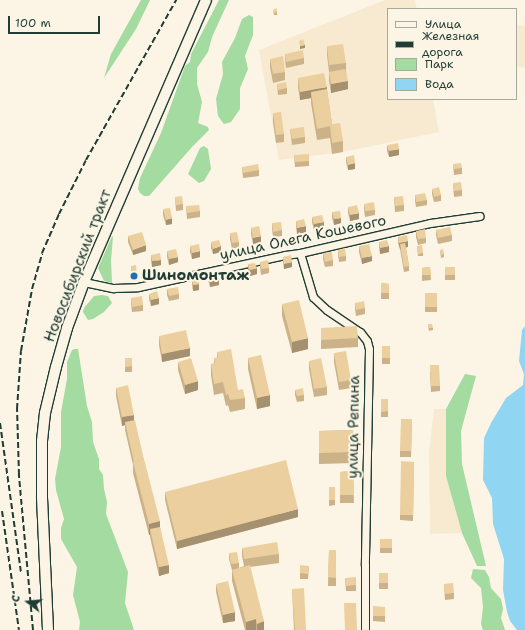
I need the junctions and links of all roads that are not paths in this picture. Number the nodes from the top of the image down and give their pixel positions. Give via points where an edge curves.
1 (206, 0) edge
2 (480, 216) dead end
3 (300, 254) junction
4 (84, 282) junction
5 (48, 630) edge
6 (365, 630) edge

1 - 4 main road, Новосибирский тракт
2 - 3 street, улица Олега Кошевого via 430,223
3 - 4 street, улица Олега Кошевого via 285,255 138,287 113,288
3 - 6 street, улица Репина via 314,297 327,310 360,332 369,349
4 - 5 main road, Новосибирский тракт via 67,328 45,413 42,496

